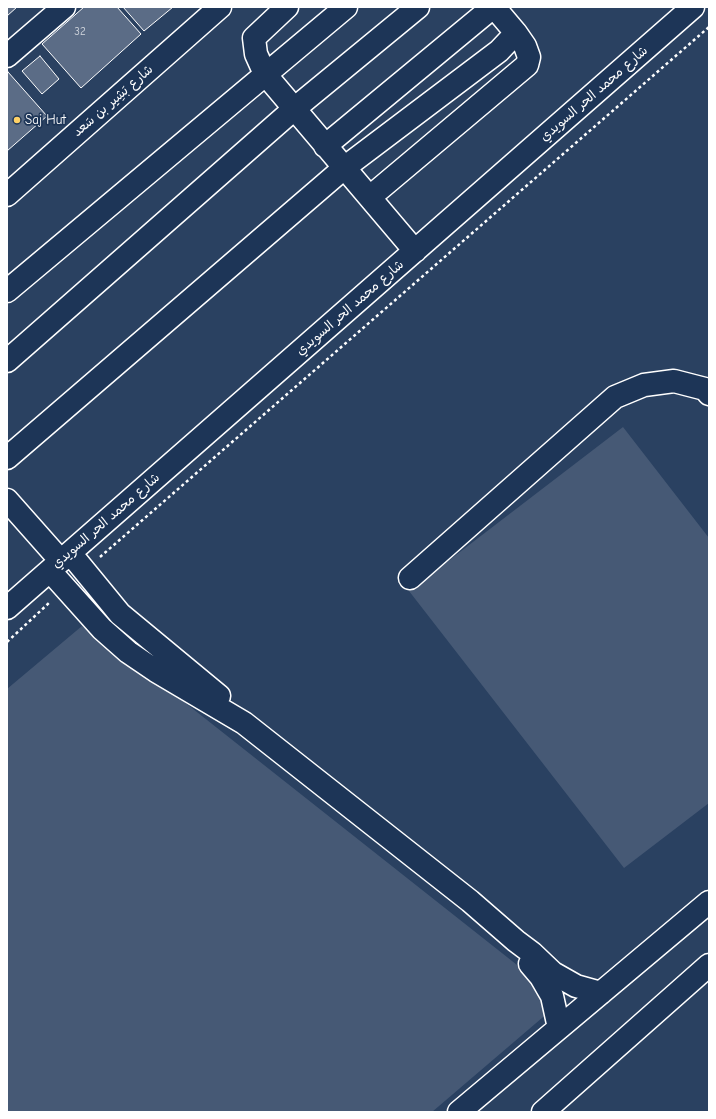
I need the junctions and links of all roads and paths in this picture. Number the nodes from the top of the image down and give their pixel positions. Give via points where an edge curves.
1 (64, 7) edge
2 (220, 7) edge
3 (287, 7) edge
4 (346, 7) edge
5 (418, 7) edge
6 (494, 7) edge
7 (693, 7) edge
8 (709, 27) edge
9 (516, 33) junction
10 (7, 56) edge
11 (265, 74) junction
12 (294, 109) junction
13 (325, 146) junction
14 (344, 168) junction
15 (7, 195) edge
16 (370, 197) junction
17 (415, 251) junction
18 (7, 291) edge
19 (7, 361) edge
20 (709, 394) edge
21 (7, 458) edge
22 (7, 500) edge
23 (60, 562) junction
24 (84, 572) junction
25 (410, 578) dead end
26 (65, 588) junction
27 (7, 608) edge
28 (120, 614) junction
29 (102, 629) junction
30 (7, 642) edge
31 (244, 723) junction
32 (709, 902) edge
33 (516, 941) junction
34 (709, 965) edge
35 (601, 993) junction
36 (559, 1028) junction
37 (459, 1112) edge
38 (543, 1112) edge

1 - 10 street
2 - 15 street, شارع بَشِير بن سَعد
3 - 11 street via 254,38 256,54
4 - 11 street
5 - 12 street
6 - 9 street
6 - 13 street
7 - 17 street, شارع محمد الحر السويدي
8 - 24 path
9 - 14 street via 499,50
9 - 16 street via 529,57 527,65
11 - 12 street
11 - 18 street
12 - 13 street
12 - 19 street
13 - 14 street
14 - 16 street
14 - 21 street
16 - 17 street
17 - 23 street, شارع محمد الحر السويدي
20 - 25 street via 705,389 674,381 644,385 615,397
22 - 23 street
23 - 24 street
23 - 26 street
23 - 27 street, شارع محمد الحر السويدي
24 - 28 street
26 - 29 street
26 - 30 path
28 - 29 street
28 - 31 street via 202,681
29 - 31 street via 142,662
31 - 33 street via 470,901
32 - 35 street
33 - 35 street via 564,980
33 - 36 street via 550,991 556,1006
34 - 38 street
35 - 36 street
36 - 37 street

